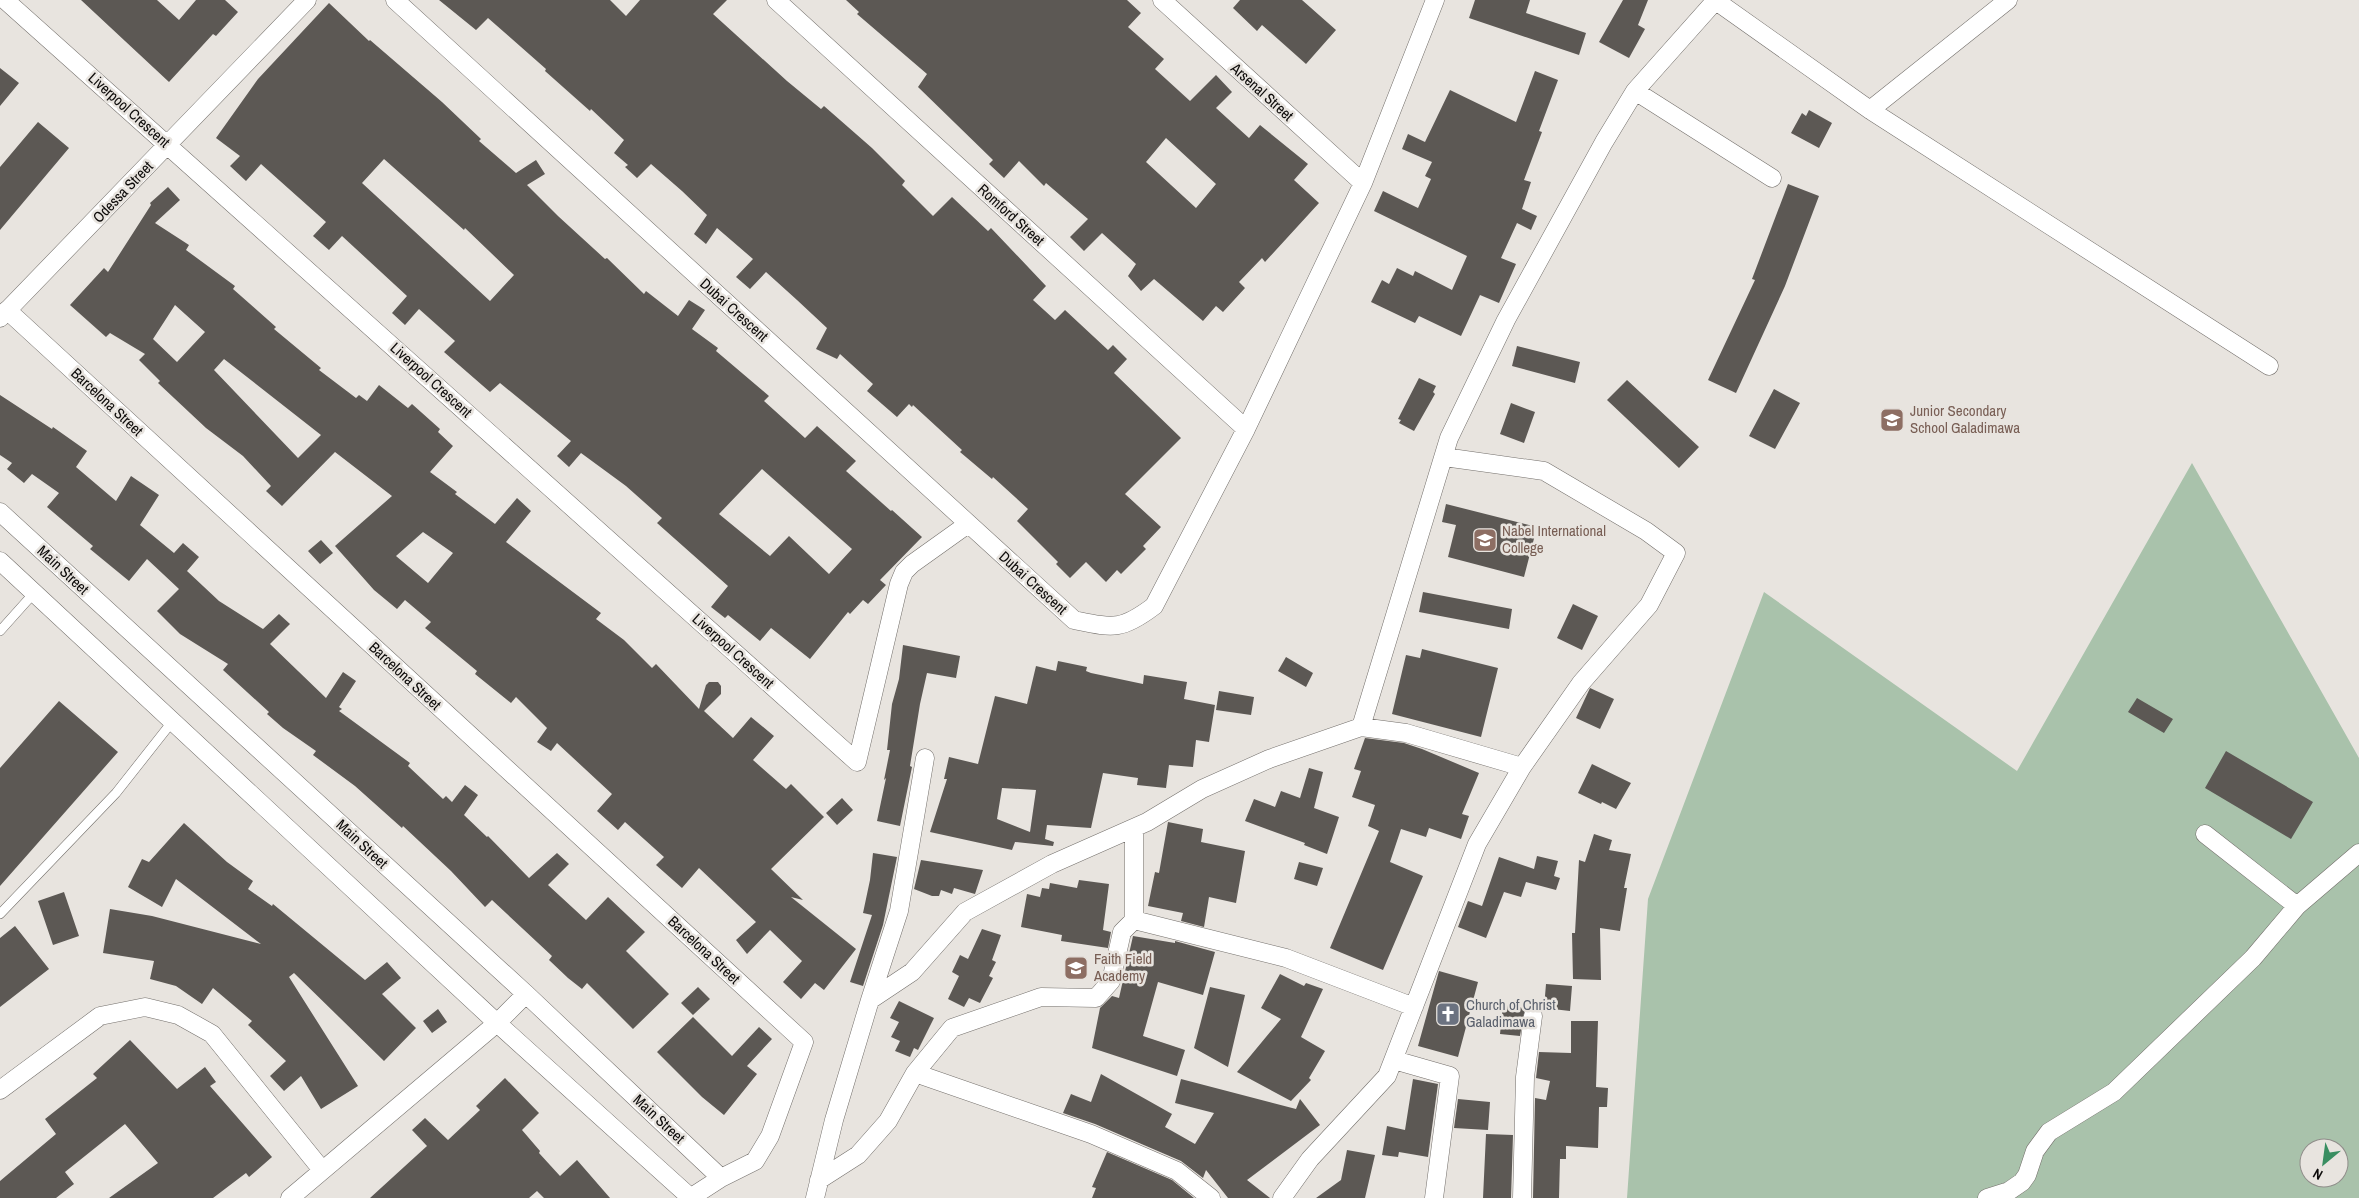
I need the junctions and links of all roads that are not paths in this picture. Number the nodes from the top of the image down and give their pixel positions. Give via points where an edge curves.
1 (5, 0) edge
2 (307, 0) edge
3 (396, 0) edge
4 (776, 0) edge
5 (1162, 0) edge
6 (1435, 0) edge
7 (1716, 0) edge
8 (2008, 0) edge
9 (1635, 91) junction
10 (1870, 110) junction
11 (169, 145) junction
12 (1772, 178) dead end
13 (1363, 183) junction
14 (4, 314) edge
15 (2269, 366) dead end
16 (1246, 429) junction
17 (1444, 457) junction
18 (0, 512) edge
19 (968, 524) junction
20 (0, 561) edge
21 (34, 593) junction
22 (0, 631) edge
23 (172, 722) junction
24 (1361, 727) junction
25 (925, 758) dead end
26 (1522, 767) junction
27 (1134, 828) junction
28 (2205, 834) dead end
29 (2359, 853) edge
30 (2297, 906) junction
31 (0, 914) edge
32 (1134, 920) junction
33 (526, 994) junction
34 (870, 1000) junction
35 (1414, 1007) junction
36 (1533, 1016) dead end
37 (497, 1023) junction
38 (1394, 1060) junction
39 (914, 1073) junction
40 (0, 1090) edge
41 (322, 1170) junction
42 (721, 1178) junction
43 (820, 1180) junction
44 (290, 1198) edge
45 (690, 1198) edge
46 (815, 1198) edge
47 (1211, 1198) edge
48 (1282, 1198) edge
49 (1434, 1198) edge
50 (1522, 1198) edge
51 (1987, 1198) edge

1 - 11 street, Liverpool Crescent
2 - 11 street, Odessa Street
3 - 19 street, Dubai Crescent
4 - 16 street, Romford Street
5 - 13 street, Arsenal Street
6 - 13 street
7 - 9 street
7 - 10 street
8 - 10 street
9 - 12 street
9 - 17 street via 1506,320 1449,438
10 - 15 street
11 - 14 street, Odessa Street
11 - 19 street, Liverpool Crescent via 857,762 904,572
13 - 16 street
14 - 42 street, Barcelona Street via 804,1042 770,1136 755,1161
16 - 19 street, Dubai Crescent via 1154,606 1133,622 1107,627 1074,620
17 - 24 street
17 - 26 street via 1544,472 1676,553 1649,605 1581,683
18 - 33 street, Main Street
20 - 21 street
21 - 22 lane
21 - 23 street
23 - 31 lane via 116,793
23 - 37 street
24 - 26 street via 1406,734
24 - 27 street via 1269,760 1202,789
25 - 34 street via 900,911
26 - 35 street via 1477,844
27 - 32 street
27 - 34 street via 1052,864 965,912 912,972
28 - 30 street
29 - 30 street
30 - 51 street via 2253,958 2114,1092 2049,1132 2035,1151 2022,1182 2009,1191
32 - 35 street via 1286,958
32 - 39 street via 1122,932 1111,981 1096,998 1041,997 952,1028
33 - 37 street
33 - 42 street, Main Street
34 - 43 street via 834,1120
35 - 38 street
36 - 50 street via 1525,1077
37 - 41 street
37 - 45 street
38 - 48 street via 1388,1076 1310,1159
38 - 49 street via 1450,1076
39 - 43 street via 882,1128 858,1155
39 - 47 street via 1091,1134 1177,1171
40 - 41 street via 100,1016 145,1007 178,1015 212,1034
41 - 44 street
42 - 45 street
43 - 46 street

